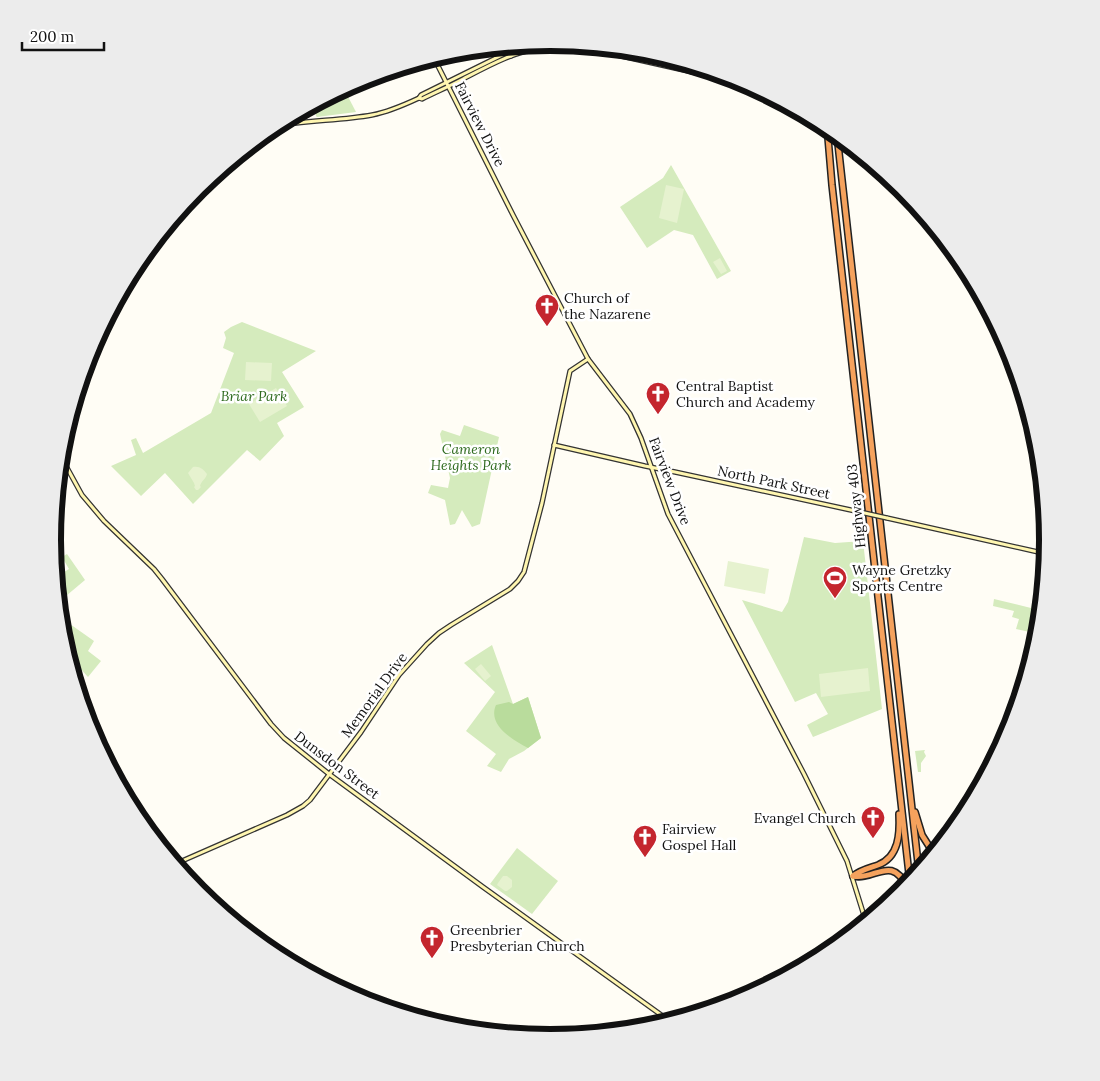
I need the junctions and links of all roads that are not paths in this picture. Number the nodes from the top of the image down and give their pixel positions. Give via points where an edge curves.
1 (515, 52) edge
2 (522, 52) edge
3 (510, 54) junction
4 (652, 62) edge
5 (438, 65) edge
6 (684, 70) edge
7 (448, 84) junction
8 (294, 124) edge
9 (827, 138) edge
10 (837, 145) edge
11 (588, 360) junction
12 (554, 445) junction
13 (67, 467) edge
14 (652, 468) junction
15 (1039, 552) edge
16 (897, 769) junction
17 (329, 774) junction
18 (908, 780) junction
19 (930, 848) edge
20 (181, 861) edge
21 (918, 863) edge
22 (909, 873) edge
23 (853, 876) junction
24 (903, 879) edge
25 (864, 915) edge
26 (663, 1016) edge

1 - 3 main road
2 - 3 main road
3 - 7 main road
4 - 6 main road
5 - 7 main road, Fairview Drive
7 - 8 main road via 373,115
7 - 11 main road, Fairview Drive
9 - 16 highway, Highway 403
10 - 18 highway, Highway 403
11 - 12 main road, Memorial Drive via 570,371
11 - 14 main road, Fairview Drive via 630,414
12 - 14 main road, North Park Street
12 - 17 main road, Memorial Drive via 524,572 518,581 439,632 427,644 399,675
13 - 17 main road, Dunsdon Street via 82,495 104,521 152,566 271,724
14 - 15 main road, North Park Street, bridge
14 - 23 main road, Fairview Drive via 668,514 816,798
16 - 22 highway, Highway 403
16 - 23 highway via 899,820 893,855
17 - 20 main road, Memorial Drive via 303,806
17 - 26 main road, Dunsdon Street
18 - 19 highway via 916,817
18 - 21 highway, Highway 403
23 - 24 highway via 859,878 889,870
23 - 25 main road, Fairview Drive

